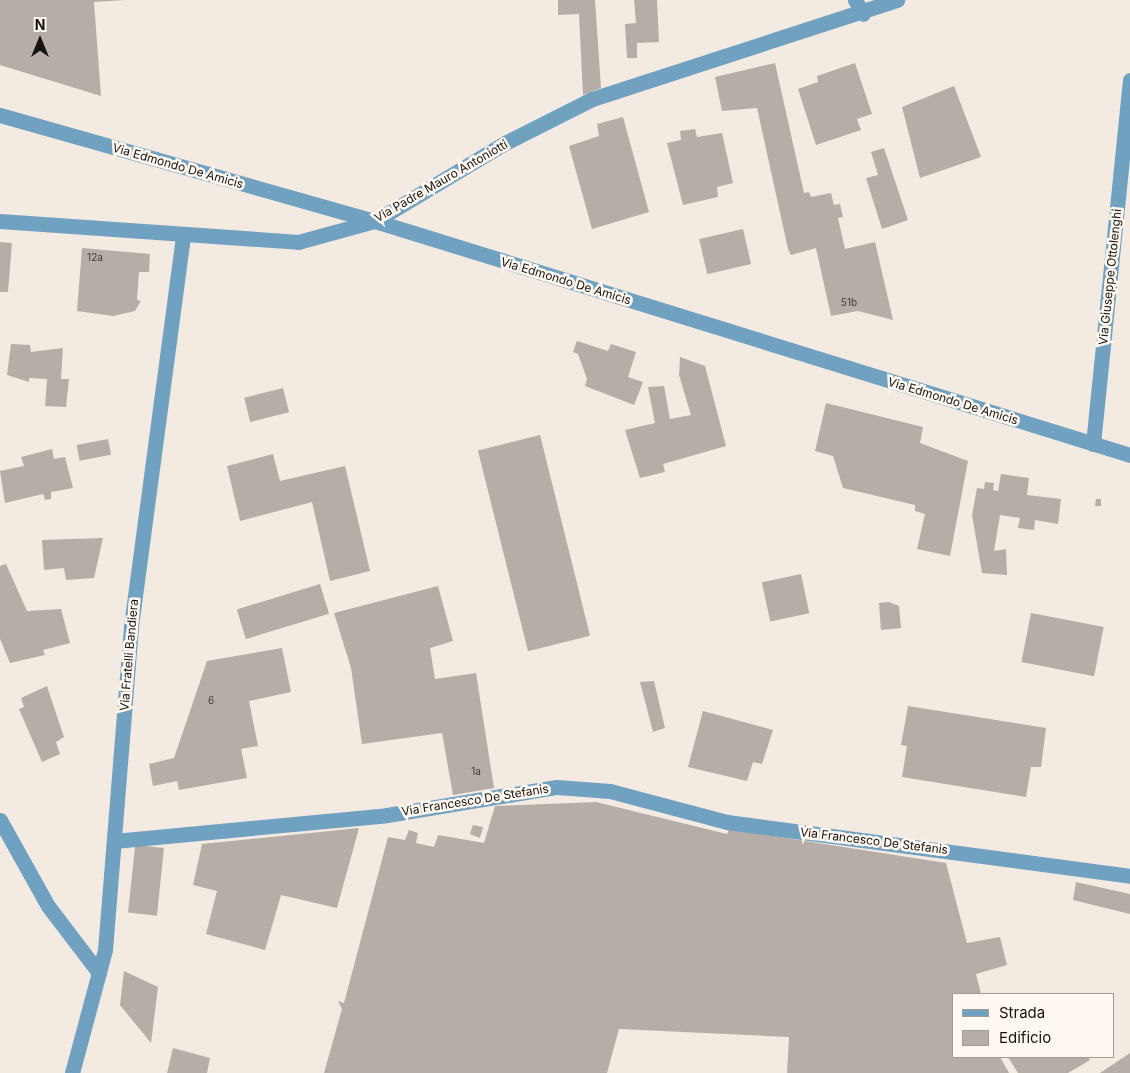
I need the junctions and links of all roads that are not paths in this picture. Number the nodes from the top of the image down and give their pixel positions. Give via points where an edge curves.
1 (855, 0) edge
2 (897, 0) edge
3 (863, 14) junction
4 (1130, 80) edge
5 (0, 115) edge
6 (0, 221) edge
7 (375, 221) junction
8 (183, 235) junction
9 (1093, 444) junction
10 (1130, 455) edge
11 (0, 820) edge
12 (114, 841) junction
13 (1130, 876) edge
14 (99, 972) junction
15 (72, 1073) edge

1 - 3 street
2 - 3 street, Via Padre Mauro Antoniotti
3 - 7 street, Via Padre Mauro Antoniotti via 592,99 504,143
4 - 9 street, Via Giuseppe Ottolenghi
5 - 7 street, Via Edmondo De Amicis
6 - 8 street, Via Padre Mauro Antoniotti
7 - 8 street, Via Padre Mauro Antoniotti via 298,242
7 - 9 street, Via Edmondo De Amicis
8 - 12 street, Via Fratelli Bandiera via 131,626
9 - 10 street, Via Edmondo De Amicis
11 - 14 street via 48,906
12 - 13 street, Via Francesco De Stefanis via 387,815 557,787 610,791 727,822
12 - 14 street, Via Fratelli Bandiera via 105,950
14 - 15 street, Via Fratelli Bandiera

